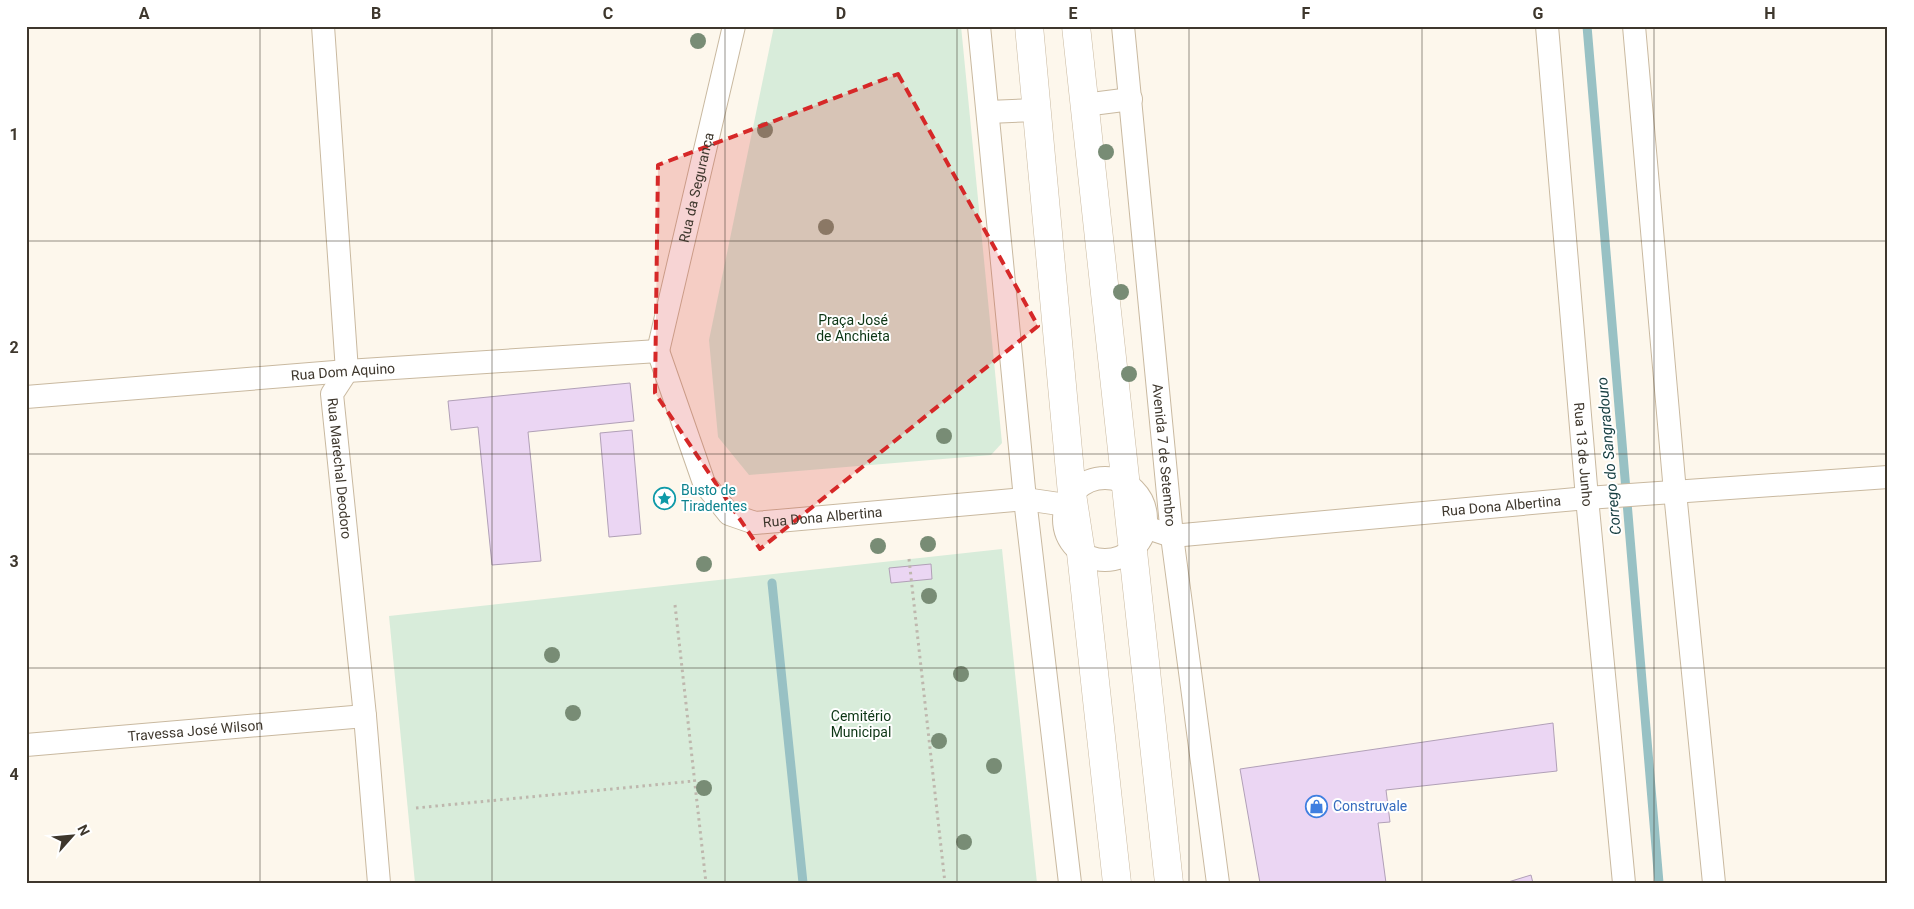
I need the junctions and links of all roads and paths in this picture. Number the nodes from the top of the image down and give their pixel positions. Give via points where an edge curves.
1 (324, 26) edge
2 (734, 26) edge
3 (979, 26) edge
4 (1029, 26) edge
5 (1076, 26) edge
6 (1123, 26) edge
7 (1547, 26) edge
8 (1634, 26) edge
9 (1131, 99) junction
10 (1084, 105) junction
11 (1037, 110) junction
12 (988, 112) junction
13 (658, 350) junction
14 (347, 371) junction
15 (26, 397) edge
16 (1888, 477) edge
17 (1126, 484) junction
18 (1675, 492) junction
19 (1587, 498) junction
20 (1025, 499) junction
21 (1069, 500) junction
22 (1172, 536) junction
23 (1139, 538) junction
24 (1081, 553) junction
25 (909, 559) dead end
26 (675, 605) dead end
27 (365, 716) junction
28 (26, 745) edge
29 (694, 781) junction
30 (416, 808) dead end
31 (379, 883) edge
32 (706, 883) edge
33 (945, 883) edge
34 (1070, 883) edge
35 (1117, 883) edge
36 (1168, 883) edge
37 (1218, 883) edge
38 (1624, 883) edge
39 (1714, 883) edge

1 - 14 street
2 - 13 street, Rua da Segurança
3 - 12 street
4 - 11 main road
5 - 10 main road
6 - 9 street, Avenida 7 de Setembro
7 - 19 street, Rua 13 de Junho
8 - 18 street
9 - 10 street
9 - 22 street, Avenida 7 de Setembro
10 - 17 main road
11 - 12 street
11 - 21 main road
12 - 20 street
13 - 14 street, Rua Dom Aquino
13 - 20 street, Rua Dona Albertina via 704,483 729,514 756,523
14 - 15 street, Rua Dom Aquino
14 - 27 street, Rua Marechal Deodoro via 332,394
16 - 18 street, Rua Dona Albertina
17 - 21 street via 1115,479 1091,480 1081,485
17 - 23 main road
18 - 19 street, Rua Dona Albertina
18 - 39 street
19 - 22 street, Rua Dona Albertina
19 - 38 street, Rua 13 de Junho
20 - 21 street, Rua Dona Albertina
20 - 34 street
21 - 24 main road
22 - 23 street, Rua Dona Albertina
22 - 37 street, Avenida 7 de Setembro
23 - 24 street via 1124,555 1114,560 1091,558
23 - 36 main road
24 - 35 main road
25 - 33 path
26 - 29 path
27 - 28 street, Travessa José Wilson
27 - 31 street, Rua Marechal Deodoro
29 - 30 path
29 - 32 path

